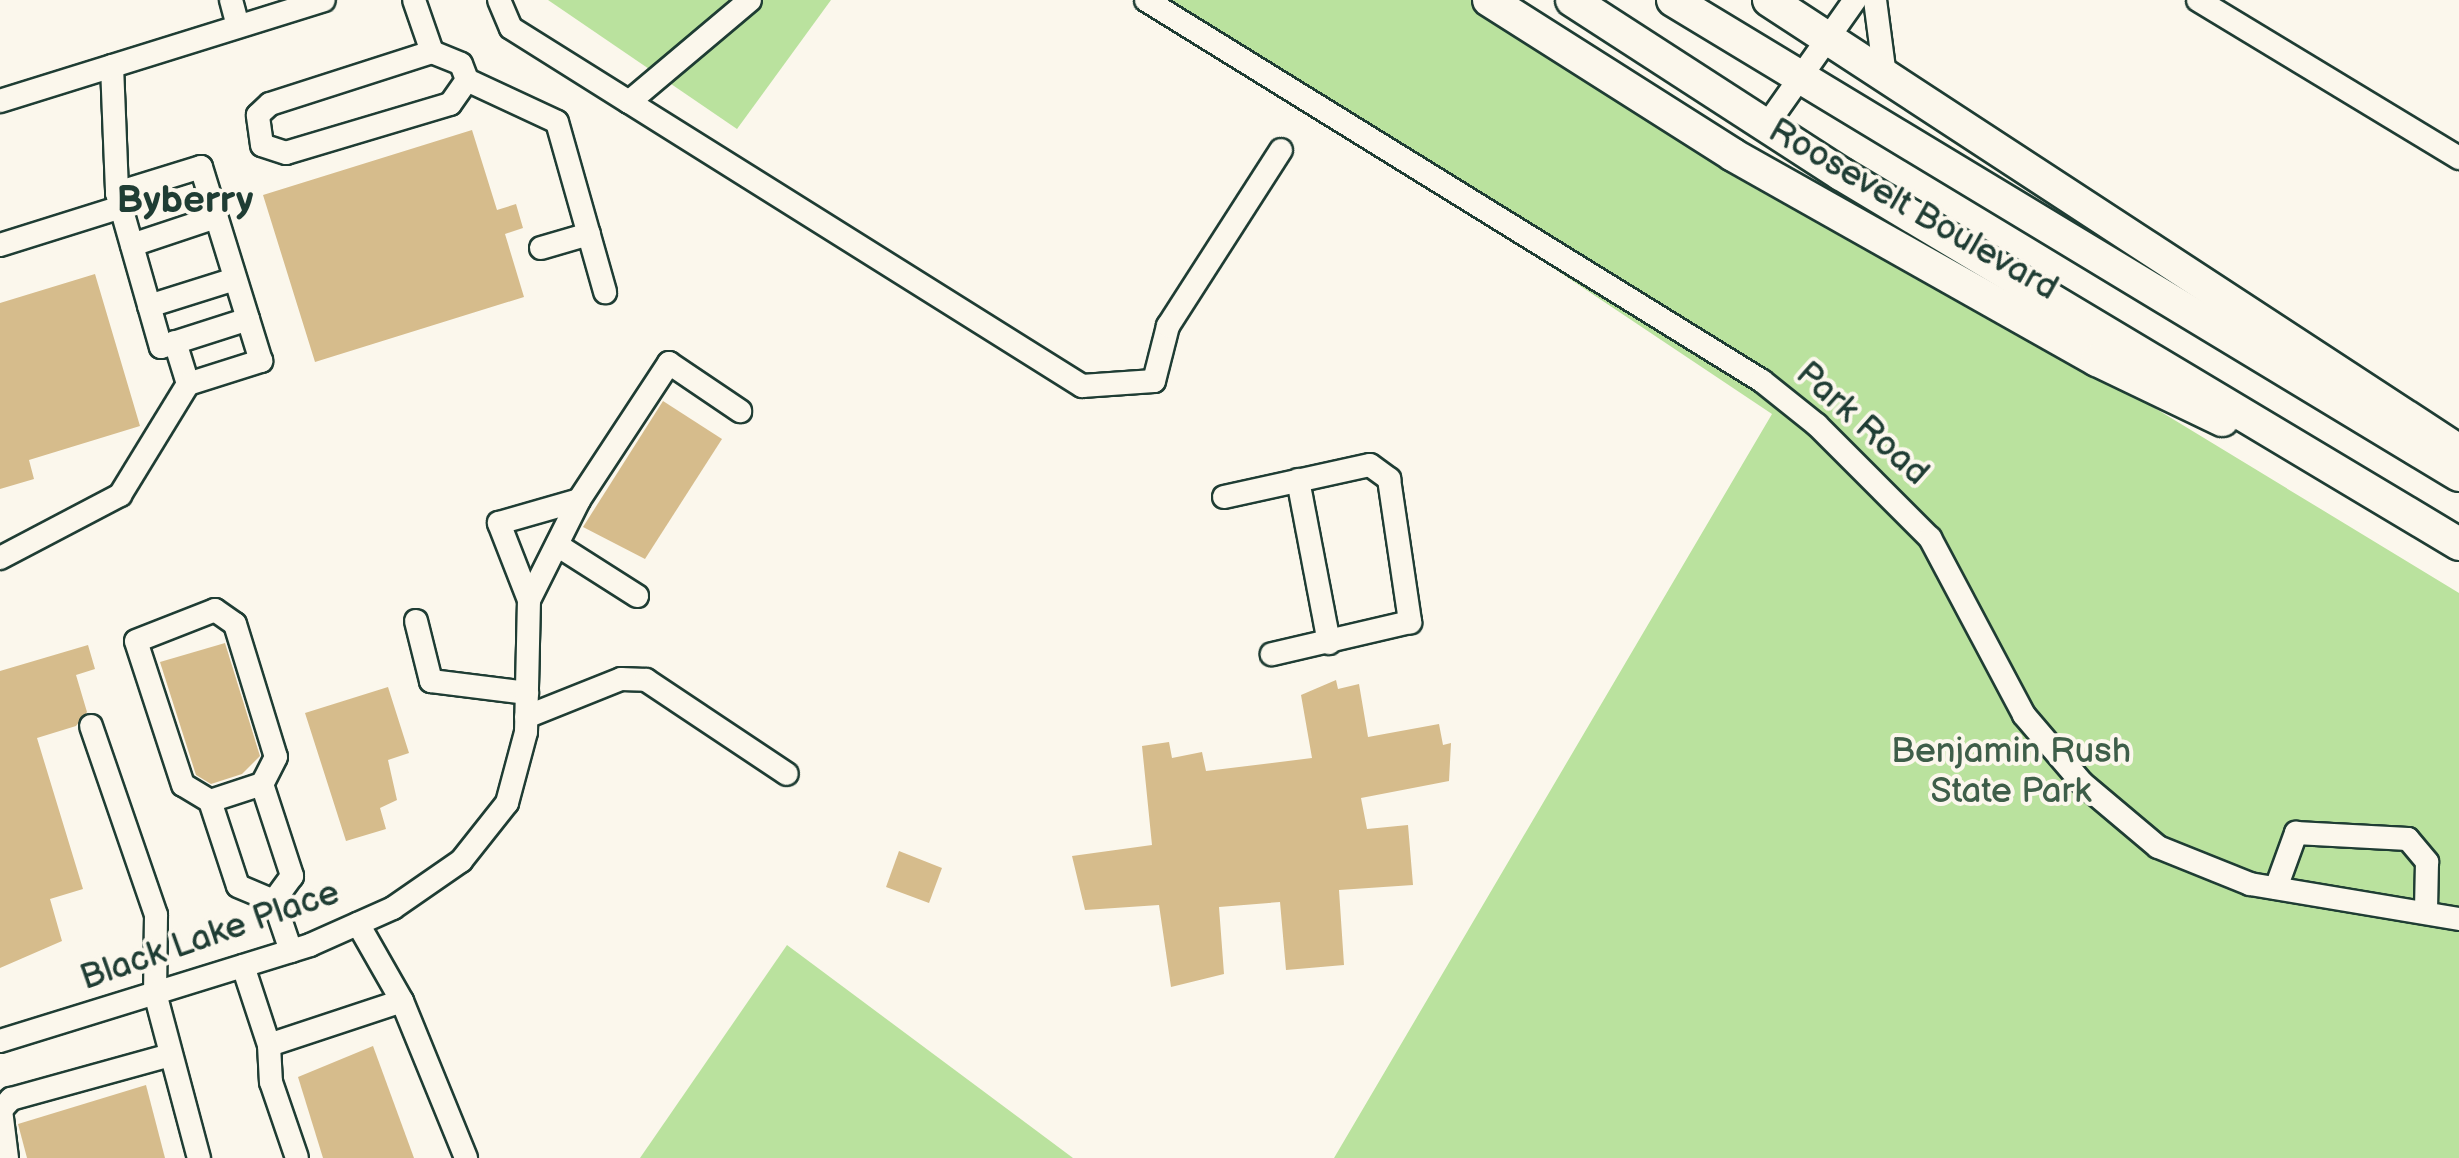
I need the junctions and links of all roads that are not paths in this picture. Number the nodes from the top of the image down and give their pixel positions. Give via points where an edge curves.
1 (231, 0) edge
2 (324, 0) edge
3 (414, 0) edge
4 (499, 0) edge
5 (750, 0) edge
6 (1146, 0) edge
7 (1489, 0) edge
8 (1572, 0) edge
9 (1673, 0) edge
10 (1768, 0) edge
11 (1855, 0) edge
12 (1875, 0) edge
13 (2198, 0) edge
14 (238, 26) junction
15 (1826, 38) junction
16 (432, 52) junction
17 (112, 66) junction
18 (1885, 76) junction
19 (467, 80) junction
20 (1798, 80) junction
21 (0, 100) edge
22 (629, 102) junction
23 (1766, 126) junction
24 (1280, 150) dead end
25 (2459, 158) edge
26 (119, 200) junction
27 (216, 217) junction
28 (589, 234) junction
29 (0, 245) edge
30 (132, 245) junction
31 (542, 248) dead end
32 (235, 279) junction
33 (605, 292) dead end
34 (149, 306) junction
35 (248, 319) junction
36 (175, 342) junction
37 (188, 384) junction
38 (740, 411) dead end
39 (2459, 451) edge
40 (2313, 460) junction
41 (2459, 475) edge
42 (1298, 480) junction
43 (1224, 496) dead end
44 (580, 500) junction
45 (2459, 544) edge
46 (557, 545) junction
47 (0, 558) edge
48 (636, 596) dead end
49 (529, 600) junction
50 (416, 621) dead end
51 (1329, 643) junction
52 (1272, 654) dead end
53 (526, 714) junction
54 (91, 726) dead end
55 (787, 774) dead end
56 (262, 784) junction
57 (210, 801) junction
58 (2276, 888) junction
59 (274, 901) junction
60 (2426, 910) junction
61 (2459, 919) edge
62 (358, 924) junction
63 (291, 951) junction
64 (243, 966) junction
65 (156, 993) junction
66 (402, 1001) junction
67 (0, 1041) edge
68 (268, 1045) junction
69 (167, 1056) junction
70 (7, 1158) edge
71 (199, 1158) edge
72 (297, 1158) edge
73 (466, 1158) edge

1 - 14 street
2 - 14 street
3 - 16 street
4 - 22 street via 510,28
5 - 22 street
6 - 58 street, Park Road via 1762,380 1930,538 2024,715 2082,783 2158,846
7 - 40 highway, Roosevelt Boulevard via 1733,154 2097,360
8 - 23 highway, Roosevelt Boulevard
9 - 20 highway, Roosevelt Boulevard
10 - 15 highway
11 - 15 street
12 - 18 street
13 - 25 street
14 - 17 street
15 - 18 highway
15 - 20 street
16 - 19 street via 462,64
16 - 19 street via 270,104 258,115 262,145 286,153 450,104
17 - 21 street
17 - 26 street
18 - 39 highway
19 - 28 street via 557,122
20 - 23 street
20 - 41 highway, Roosevelt Boulevard
22 - 24 street via 1082,386 1154,382 1168,326
23 - 40 highway, Roosevelt Boulevard
26 - 27 street via 201,167
26 - 29 street
26 - 30 street
27 - 30 street
27 - 32 street
28 - 31 street
28 - 33 street
30 - 34 street
32 - 34 street
32 - 35 street
34 - 36 street via 161,347
35 - 36 street
35 - 37 street via 261,362
36 - 37 street
37 - 47 street via 120,496
38 - 44 street via 669,362
40 - 45 highway, Roosevelt Boulevard
42 - 43 street
42 - 51 street
42 - 51 street via 1370,466 1390,479 1410,622
44 - 46 street
44 - 49 street via 498,523
46 - 48 street
46 - 49 street
49 - 53 street, Black Lake Place
50 - 53 street via 431,681
51 - 52 street
53 - 55 street via 622,678 646,680
53 - 62 street, Black Lake Place via 507,802 461,861
54 - 65 street via 156,915
56 - 57 street
56 - 57 street via 276,757 227,613 143,632 138,658 182,785
56 - 59 street via 292,876
57 - 59 street via 238,886
58 - 60 street, Park Road
58 - 60 street via 2296,833 2408,839 2427,862
59 - 63 street
60 - 61 street, Park Road
62 - 63 street, Black Lake Place
62 - 66 street
63 - 64 street, Black Lake Place
64 - 65 street, Black Lake Place
64 - 68 street
65 - 67 street, Black Lake Place
65 - 69 street
66 - 68 street
66 - 73 street
68 - 72 street via 270,1082
69 - 70 street via 11,1100 1,1110
69 - 71 street

